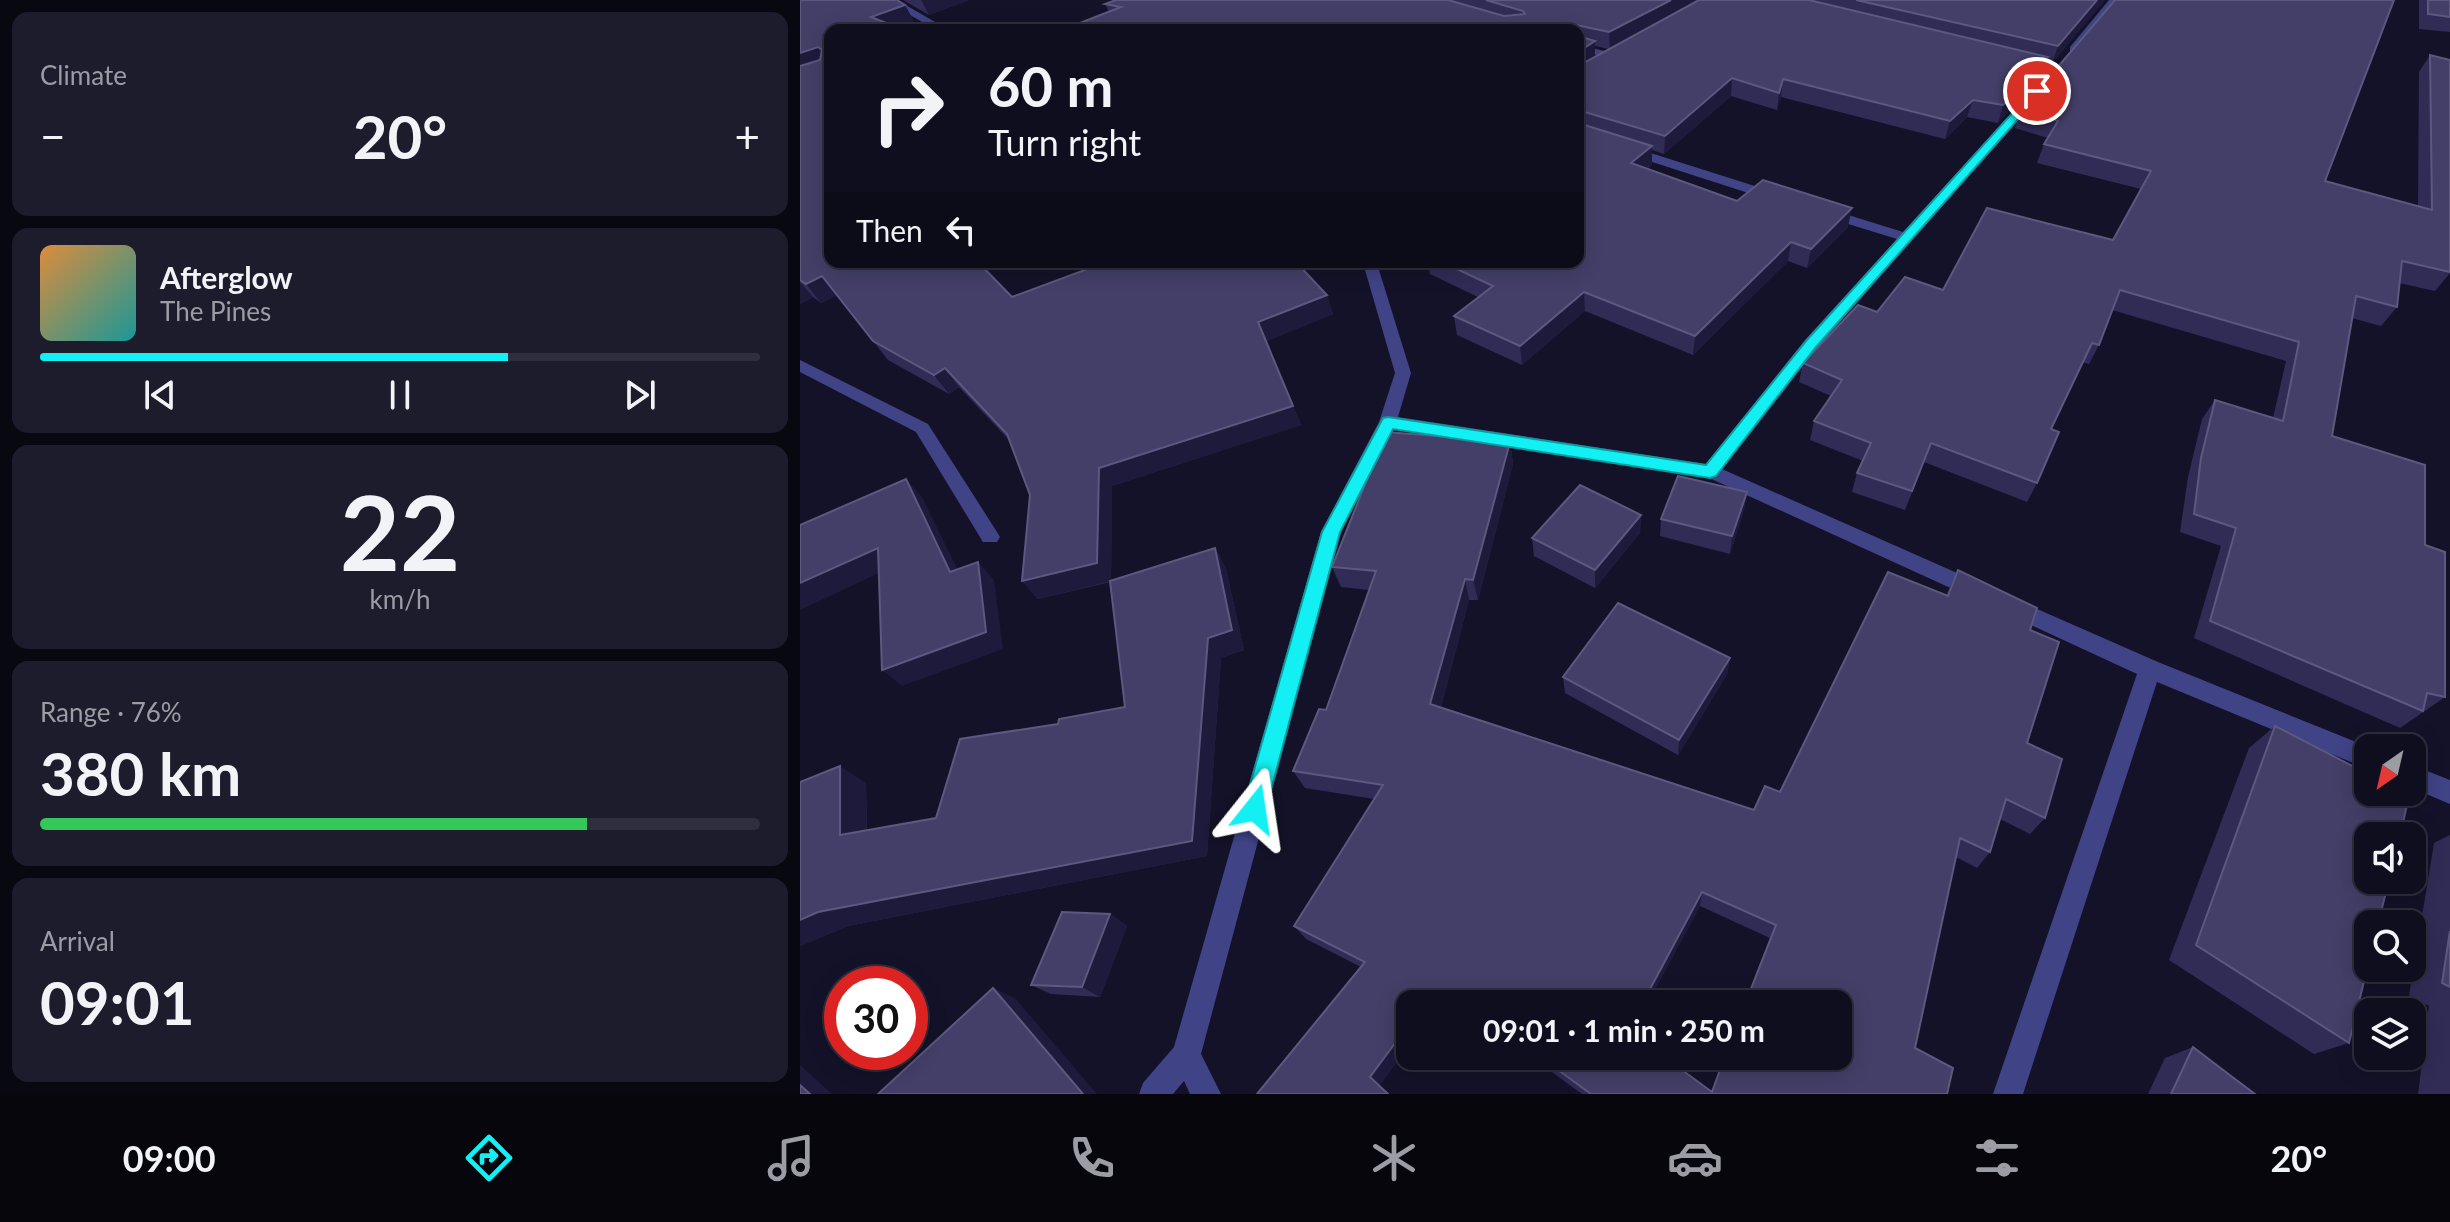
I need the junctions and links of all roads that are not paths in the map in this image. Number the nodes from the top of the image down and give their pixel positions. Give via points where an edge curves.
1 (889, 0) edge
2 (2114, 0) edge
3 (930, 24) edge
4 (1584, 49) edge
5 (1625, 49) edge
6 (1611, 56) junction
7 (2066, 59) edge
8 (1600, 64) edge
9 (2041, 67) edge
10 (1584, 136) edge
11 (1785, 200) edge
12 (1815, 209) edge
13 (1904, 237) junction
14 (1370, 268) edge
15 (800, 365) edge
16 (1388, 422) junction
17 (1710, 471) junction
18 (990, 537) dead end
19 (2150, 669) junction
20 (2354, 752) edge
21 (2426, 782) edge
22 (2450, 792) edge
23 (1186, 1055) junction
24 (1154, 1094) edge
25 (1206, 1094) edge
26 (2008, 1094) edge

1 - 3 street
2 - 7 street
4 - 6 street
5 - 6 street
6 - 8 street
9 - 13 street via 2056,70
10 - 11 street
12 - 13 street
13 - 17 street
14 - 16 street via 1403,373
15 - 18 street via 922,428
16 - 17 street
16 - 23 street via 1331,532
17 - 19 street
19 - 20 street
19 - 26 street
21 - 22 street
23 - 24 street
23 - 25 street

